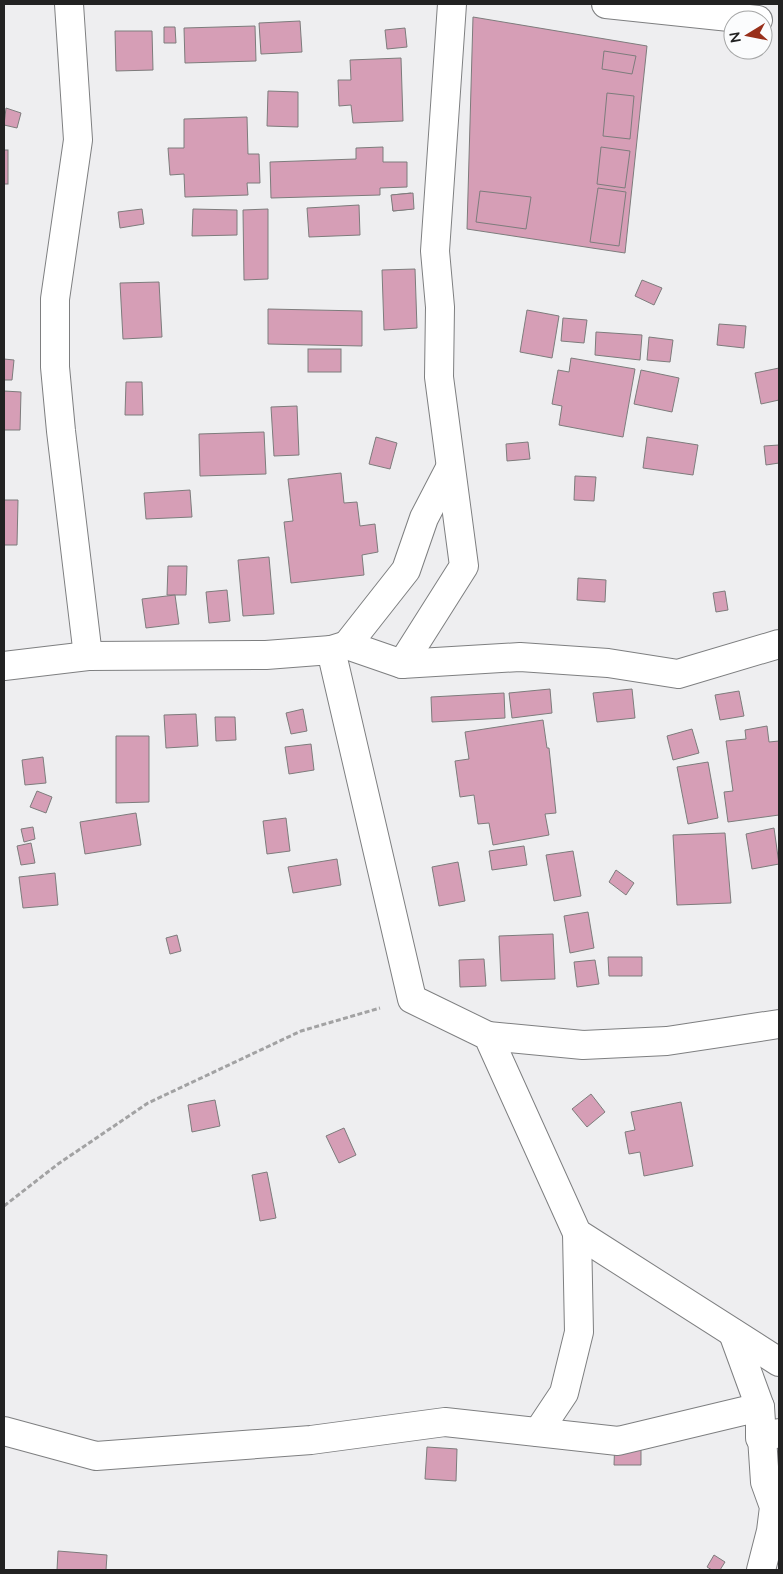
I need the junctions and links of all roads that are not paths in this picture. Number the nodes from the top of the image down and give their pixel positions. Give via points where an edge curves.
1 (69, 4) edge
2 (452, 4) edge
3 (606, 4) edge
4 (723, 16) edge
5 (450, 468) junction
6 (779, 644) edge
7 (339, 647) junction
8 (88, 656) junction
9 (402, 664) junction
10 (4, 666) edge
11 (779, 1024) edge
12 (488, 1036) junction
13 (577, 1233) junction
14 (733, 1333) junction
15 (779, 1362) edge
16 (760, 1407) junction
17 (4, 1431) edge
18 (538, 1432) junction
19 (779, 1433) edge
20 (761, 1570) edge

1 - 8 street via 78,140 55,299 55,367
2 - 5 street via 435,250 440,307 440,377
3 - 4 street
5 - 7 street via 424,518 406,570
5 - 9 street via 464,566
6 - 9 street via 678,674 608,663 520,656
7 - 8 street via 266,655
7 - 9 street
7 - 12 street via 412,998
8 - 10 street
11 - 12 street via 666,1041 583,1045
12 - 13 street
13 - 14 street
13 - 18 street via 579,1332 564,1393
14 - 15 street
14 - 16 street
16 - 18 street via 618,1441
16 - 19 street via 760,1438
16 - 20 street via 765,1482 774,1507
17 - 18 street via 96,1456 311,1440 445,1422

